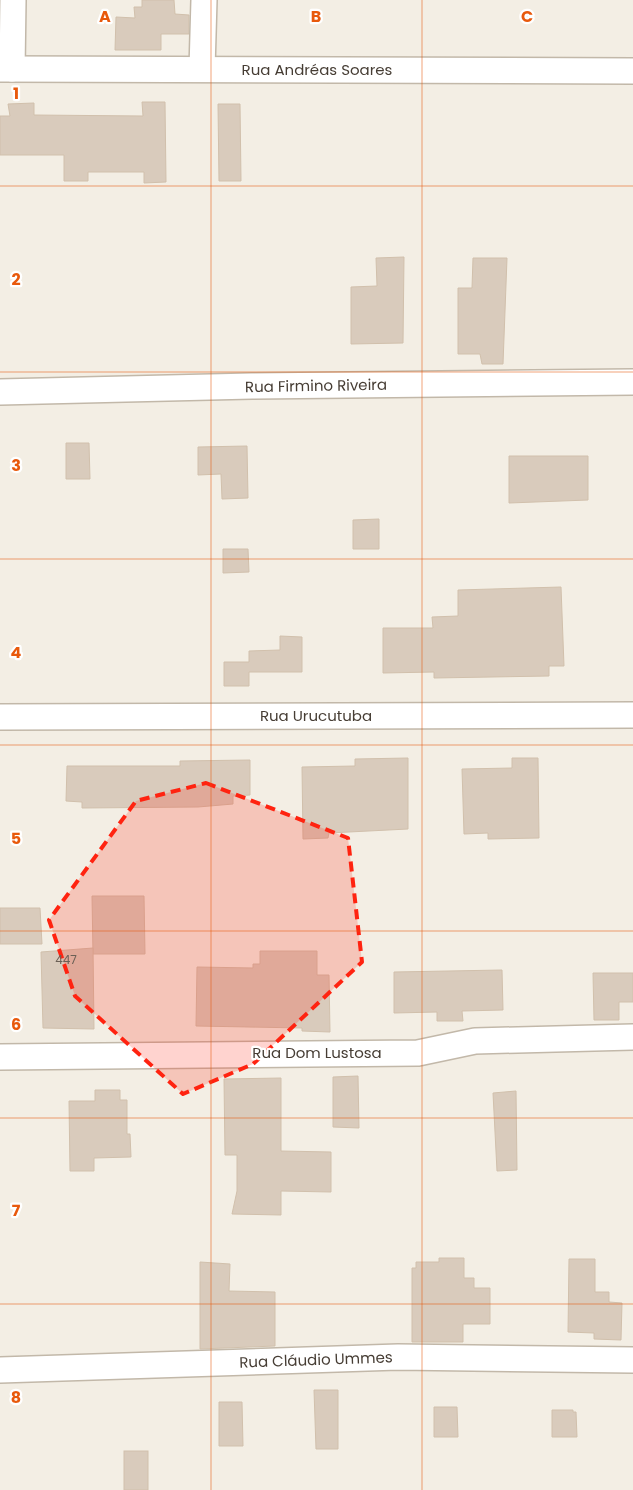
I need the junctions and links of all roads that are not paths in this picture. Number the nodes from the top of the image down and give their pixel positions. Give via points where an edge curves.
1 (13, 0) edge
2 (204, 0) edge
3 (6, 69) edge
4 (202, 70) junction
5 (633, 71) edge
6 (633, 382) edge
7 (0, 392) edge
8 (633, 715) edge
9 (0, 716) edge
10 (633, 1038) edge
11 (0, 1057) edge
12 (633, 1360) edge
13 (0, 1370) edge

1 - 3 street
2 - 4 street
3 - 4 street, Rua Andréas Soares
4 - 5 street, Rua Andréas Soares
6 - 7 street, Rua Firmino Riveira
8 - 9 street, Rua Urucutuba
10 - 11 street, Rua Dom Lustosa via 475,1041 418,1053
12 - 13 street, Rua Cláudio Ummes via 398,1357

